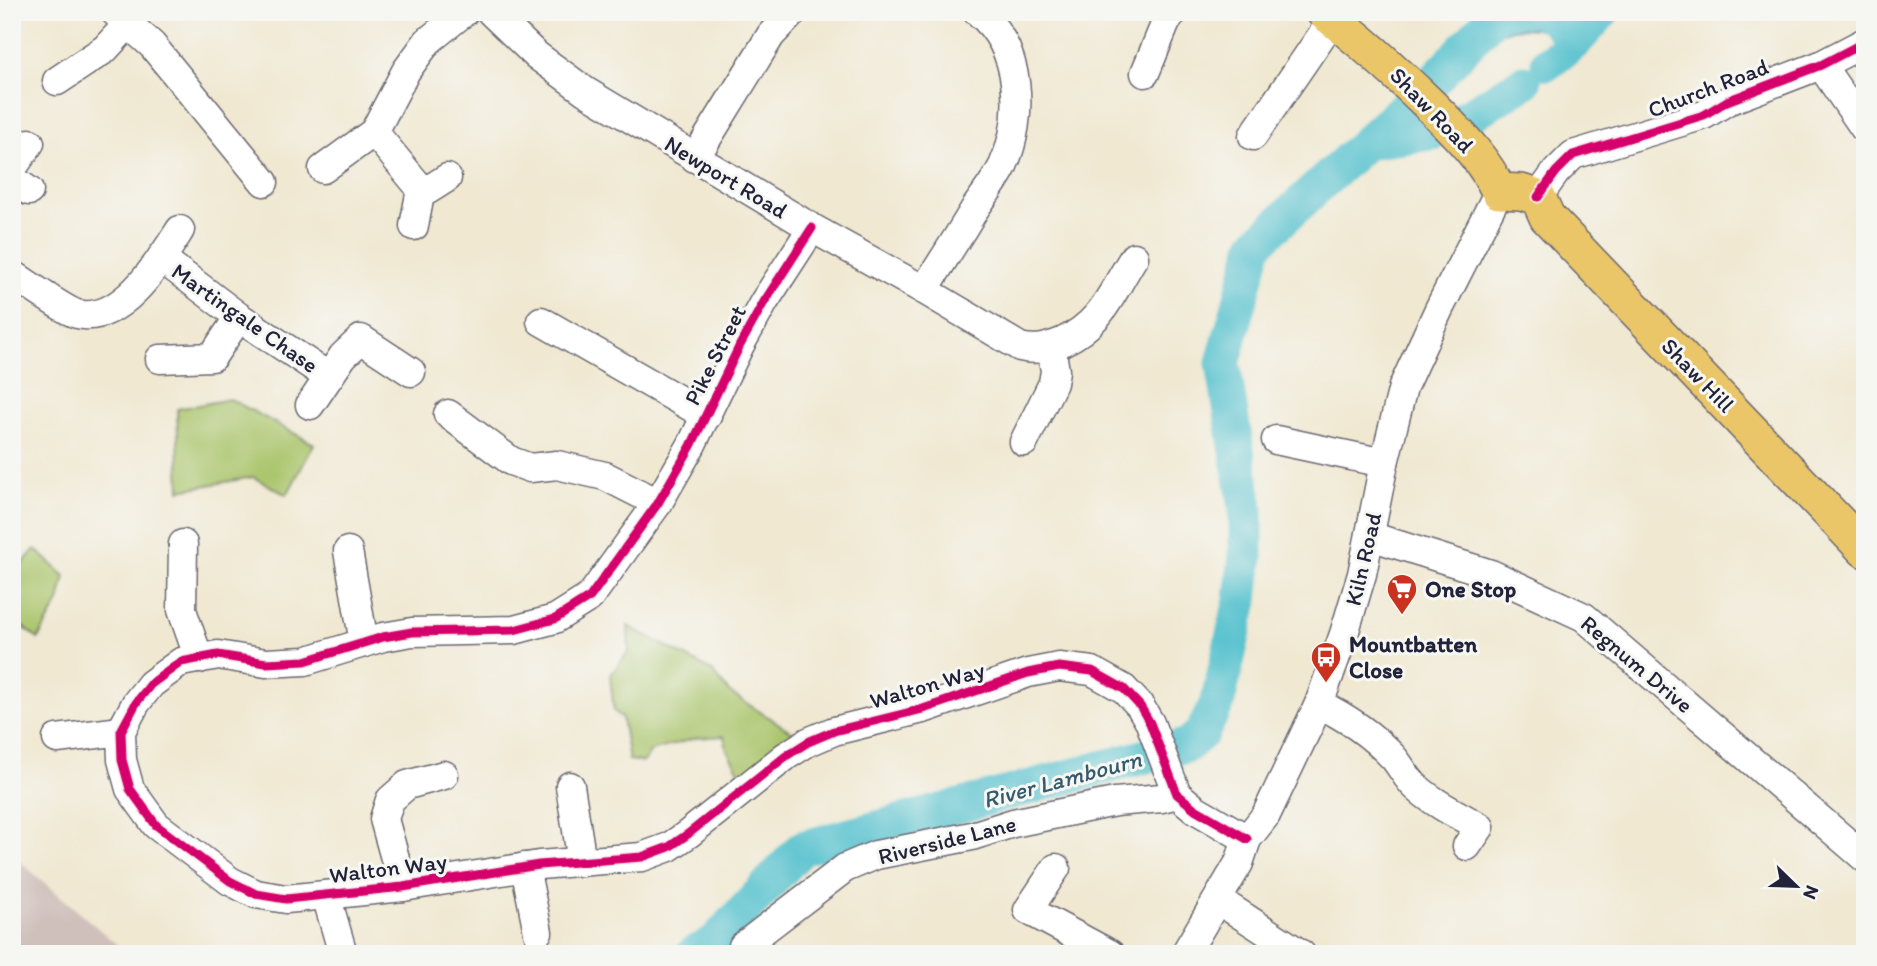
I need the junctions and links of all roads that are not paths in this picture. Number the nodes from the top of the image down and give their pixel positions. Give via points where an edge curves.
1 (464, 12) edge
2 (491, 12) edge
3 (793, 12) edge
4 (978, 12) edge
5 (1173, 12) edge
6 (1327, 14) edge
7 (122, 18) edge
8 (1865, 42) edge
9 (1821, 65) junction
10 (1145, 73) dead end
11 (57, 81) dead end
12 (1865, 129) edge
13 (373, 132) junction
14 (1253, 136) dead end
15 (30, 143) dead end
16 (695, 158) junction
17 (323, 169) dead end
18 (18, 180) edge
19 (264, 182) dead end
20 (1499, 191) junction
21 (1538, 197) junction
22 (415, 226) dead end
23 (812, 228) junction
24 (180, 230) dead end
25 (1134, 257) dead end
26 (162, 258) junction
27 (12, 274) edge
28 (924, 290) junction
29 (239, 317) junction
30 (541, 321) dead end
31 (1051, 346) junction
32 (160, 359) dead end
33 (411, 372) dead end
34 (329, 377) junction
35 (310, 405) dead end
36 (448, 414) dead end
37 (707, 416) junction
38 (1276, 440) dead end
39 (1024, 442) dead end
40 (1384, 463) junction
41 (658, 502) junction
42 (1370, 536) junction
43 (183, 544) dead end
44 (1865, 550) edge
45 (348, 551) dead end
46 (364, 643) junction
47 (200, 659) junction
48 (1319, 704) junction
49 (121, 731) junction
50 (57, 739) dead end
51 (444, 775) dead end
52 (570, 786) dead end
53 (1174, 789) junction
54 (1247, 839) junction
55 (1467, 846) dead end
56 (1865, 858) edge
57 (582, 862) junction
58 (525, 867) junction
59 (1056, 868) dead end
60 (403, 887) junction
61 (326, 895) junction
62 (1218, 900) junction
63 (538, 932) dead end
64 (743, 946) dead end
65 (343, 954) edge
66 (1110, 954) edge
67 (1185, 954) edge
68 (1301, 954) edge

1 - 13 street via 428,41
2 - 16 street, Newport Road via 556,71
3 - 16 street via 771,35
4 - 28 street via 992,24 1008,52 1017,90 1014,129 1003,166
5 - 10 street
6 - 14 street
6 - 20 main road, Shaw Road via 1400,75 1464,140 1489,169
7 - 11 street via 105,49
7 - 19 street via 152,45
8 - 9 street, Church Road
9 - 12 street
9 - 21 street, Church Road via 1704,114 1573,155
13 - 17 street
13 - 22 street via 434,183
15 - 18 street
16 - 23 street, Newport Road
20 - 21 main road
20 - 40 street, Kiln Road via 1403,387
21 - 44 main road, Shaw Hill via 1547,217
23 - 28 street, Newport Road
23 - 37 street, Pike Street via 764,302
24 - 26 street, Martingale Chase
25 - 31 street, Newport Road via 1097,318 1073,337
26 - 27 street, Martingale Chase via 113,309 96,313 76,314
26 - 29 street, Martingale Chase
28 - 31 street, Newport Road via 1020,347 1038,350
29 - 32 street via 212,357
29 - 34 street, Martingale Chase
30 - 37 street, Pike Street
31 - 39 street via 1055,371 1046,419
33 - 34 street via 361,339
34 - 35 street
36 - 41 street via 479,454 530,468 557,465 595,473
37 - 41 street, Pike Street
38 - 40 street
40 - 42 street, Kiln Road
41 - 46 street via 590,597 555,619 514,630 412,632
42 - 48 street, Kiln Road via 1344,634
42 - 56 street, Regnum Drive via 1491,574 1584,617
43 - 47 street via 182,610
45 - 46 street
46 - 47 street via 305,661 266,663 218,655
47 - 49 street via 181,662 151,684
48 - 54 street, Kiln Road via 1266,815
48 - 55 street via 1360,728 1393,757 1408,794 1480,827
49 - 50 street
49 - 61 street, Walton Way via 130,789 156,825 230,881 256,894 286,899
51 - 60 street, Walton Way via 407,785 390,800 384,819
52 - 57 street
53 - 54 street via 1195,809
53 - 57 street, Walton Way via 1156,738 1140,706 1125,689 1083,669 1044,668 923,709 823,735 786,756 669,847 642,857
53 - 64 street, Riverside Lane via 1162,798 1115,802 876,855 845,868
54 - 62 street, Kiln Road
57 - 58 street, Walton Way
58 - 60 street, Walton Way
58 - 63 street
59 - 66 street via 1028,910
60 - 61 street, Walton Way
61 - 65 street, Walton Way
62 - 67 street, Kiln Road
62 - 68 street

